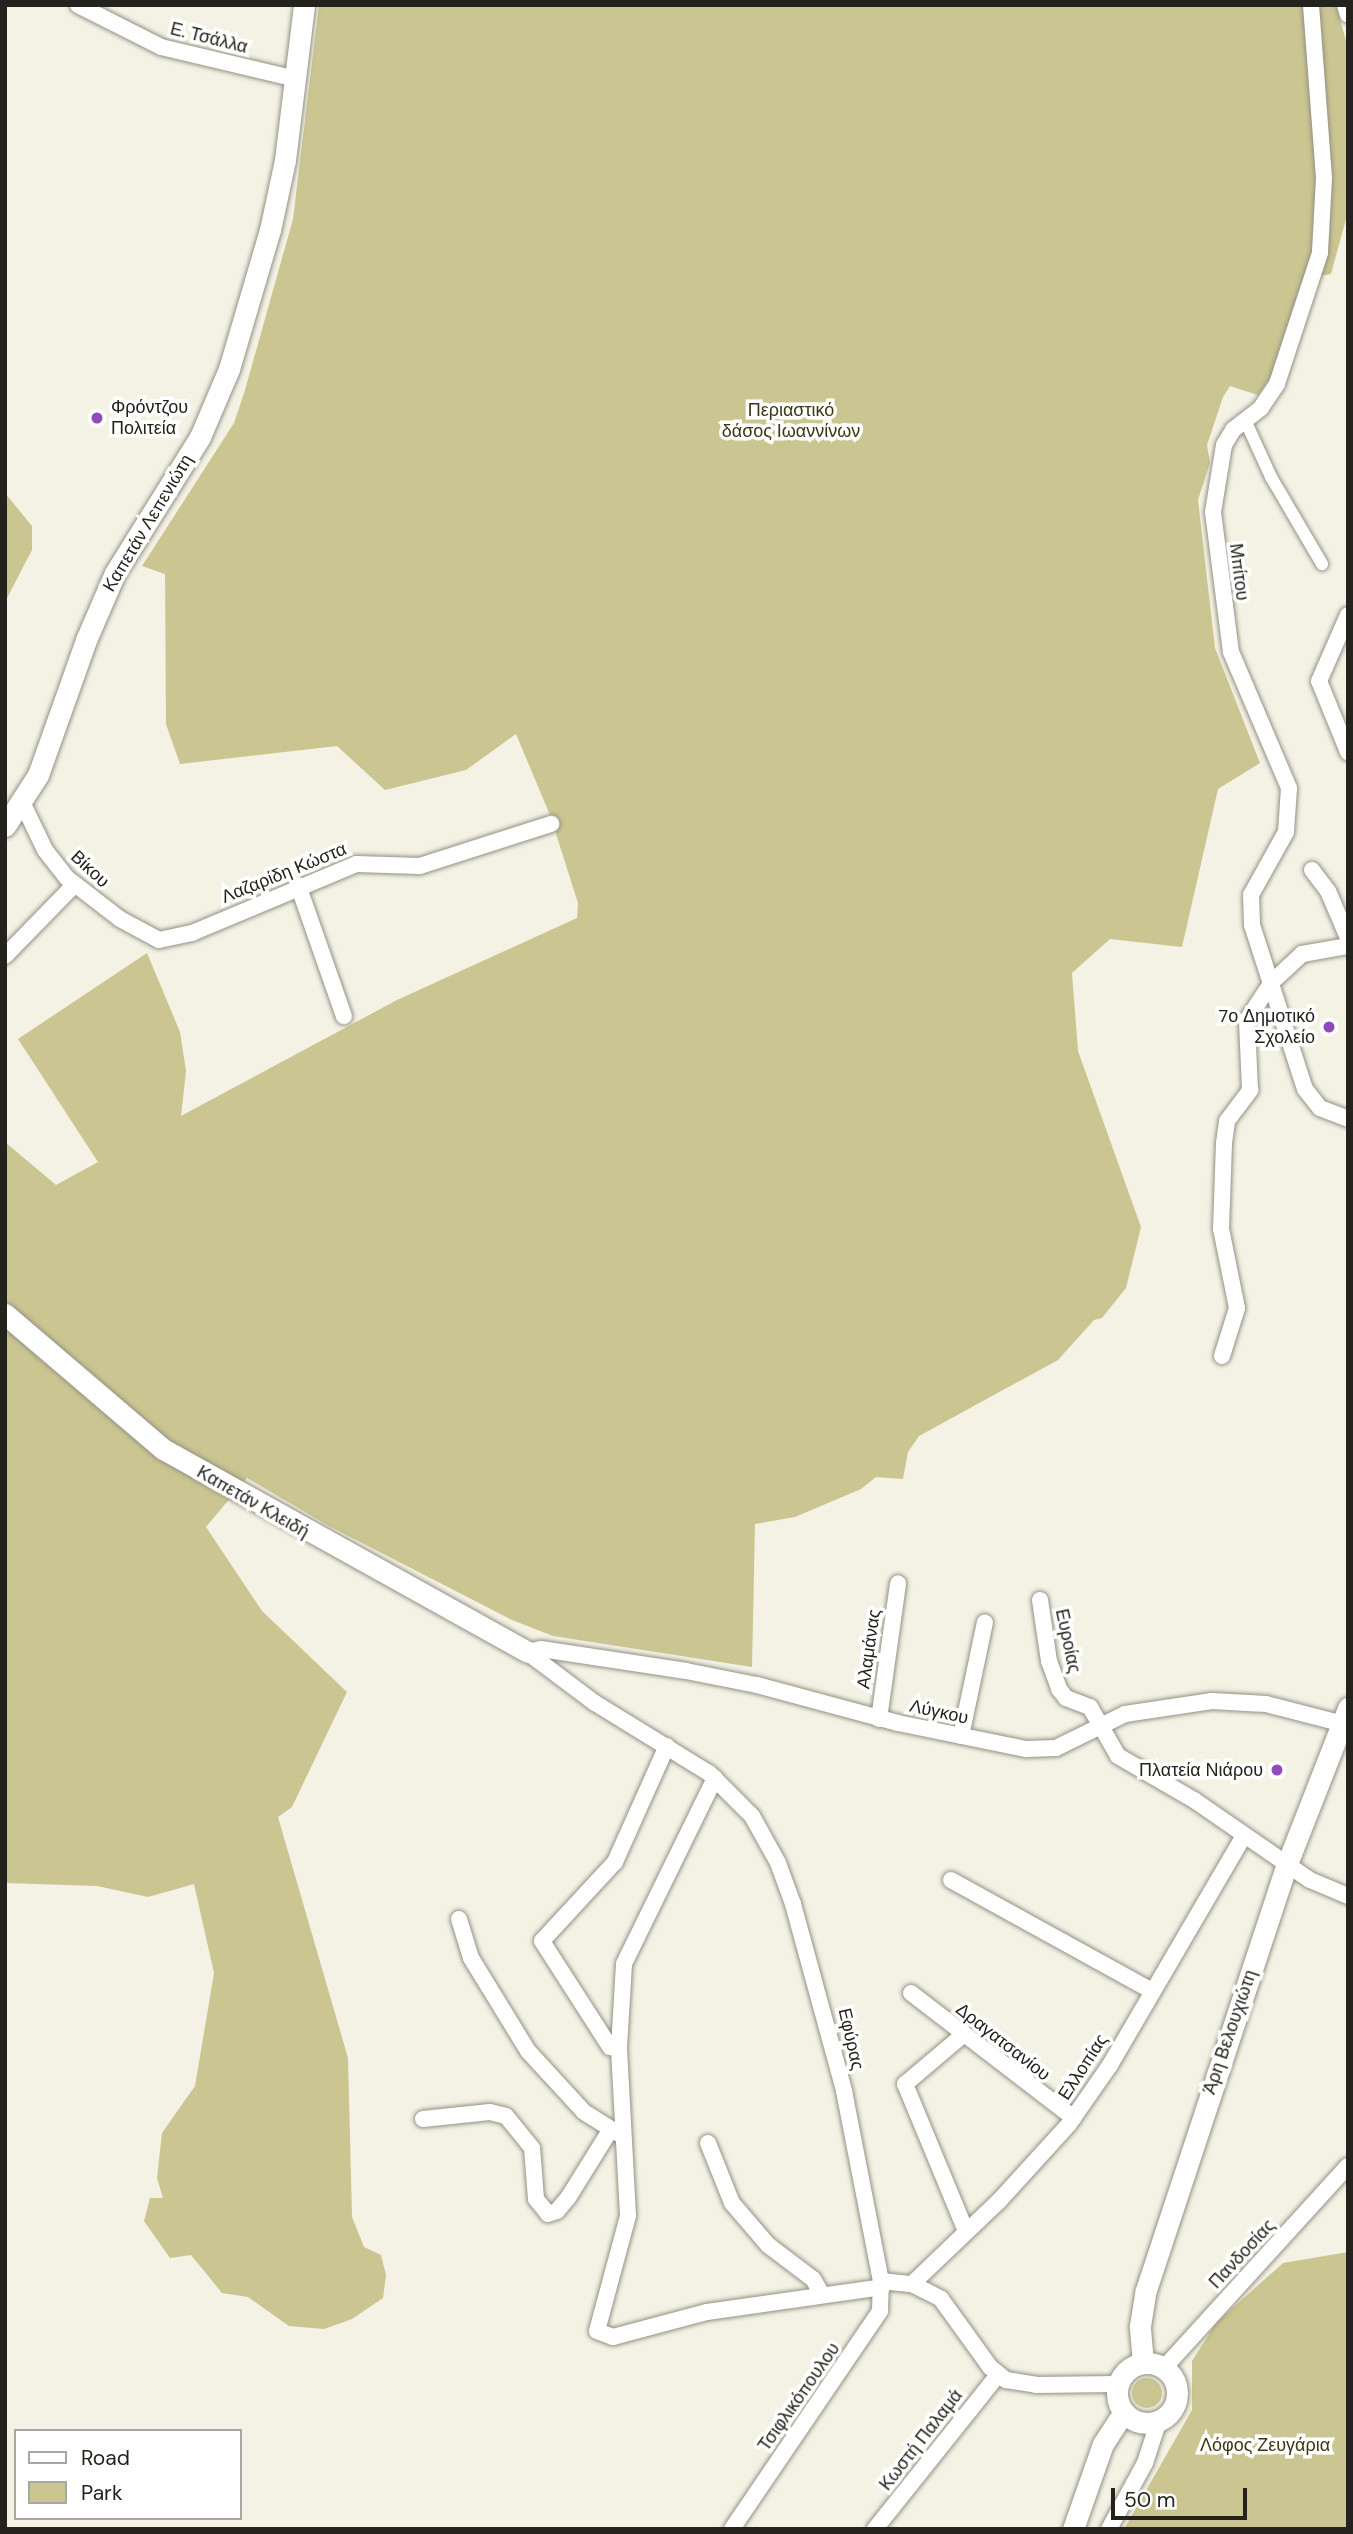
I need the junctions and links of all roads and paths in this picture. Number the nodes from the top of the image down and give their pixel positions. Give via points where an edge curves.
1 (78, 5) edge
2 (304, 5) edge
3 (1311, 5) edge
4 (1345, 5) edge
5 (1348, 15) edge
6 (296, 79) junction
7 (1245, 420) junction
8 (1322, 564) dead end
9 (1348, 615) edge
10 (1348, 752) edge
11 (23, 804) junction
12 (551, 824) dead end
13 (5, 826) edge
14 (1312, 870) dead end
15 (75, 884) junction
16 (298, 885) junction
17 (1348, 938) edge
18 (155, 939) joint
19 (1348, 946) edge
20 (5, 956) edge
21 (1272, 982) junction
22 (344, 1016) dead end
23 (1348, 1119) edge
24 (5, 1314) edge
25 (1222, 1356) dead end
26 (898, 1583) dead end
27 (1040, 1600) dead end
28 (985, 1622) dead end
29 (527, 1653) junction
30 (1344, 1715) edge
31 (879, 1719) junction
32 (1101, 1724) junction
33 (961, 1736) junction
34 (667, 1746) junction
35 (715, 1778) junction
36 (1243, 1837) junction
37 (1287, 1864) junction
38 (951, 1880) dead end
39 (1348, 1896) edge
40 (459, 1920) dead end
41 (1152, 1991) junction
42 (911, 1993) dead end
43 (963, 2035) junction
44 (619, 2049) junction
45 (1074, 2118) junction
46 (423, 2119) dead end
47 (618, 2134) junction
48 (708, 2143) dead end
49 (1348, 2165) edge
50 (967, 2231) junction
51 (882, 2284) junction
52 (912, 2284) junction
53 (821, 2294) junction
54 (1154, 2366) junction
55 (998, 2375) junction
56 (1118, 2384) junction
57 (1124, 2412) junction
58 (1158, 2420) junction
59 (732, 2529) edge
60 (876, 2529) edge
61 (1073, 2529) edge
62 (1109, 2529) edge

1 - 6 street, Ε. Τσάλλα via 161,47
2 - 6 street, Καπετάν Λεπενιώτη
3 - 7 street, Μπίτου via 1324,178 1320,253 1283,372 1267,401
4 - 5 street
6 - 11 street, Καπετάν Λεπενιώτη via 270,230 220,391 190,454 109,586
7 - 8 street via 1271,477
7 - 21 street, Μπίτου via 1224,445 1213,524 1231,652 1289,788 1286,832 1256,880 1250,905
9 - 10 street via 1319,686
11 - 13 street, Καπετάν Λεπενιώτη
11 - 15 street, Βίκου via 45,850
12 - 16 street, Λαζαρίδη Κώστα via 429,864 363,862
14 - 17 street via 1328,891
15 - 18 street, Βίκου
15 - 20 street
16 - 18 street, Λαζαρίδη Κώστα via 192,933
16 - 22 street
19 - 21 street via 1302,954
21 - 23 street, Μπίτου via 1305,1089 1320,1108
21 - 25 street via 1247,1020 1250,1090 1226,1124 1221,1229 1237,1308
24 - 29 street, Καπετάν Κλειδή via 163,1449
26 - 31 street, Αλαμάνας
27 - 32 street, Ευροίας via 1049,1661 1059,1689 1066,1698 1087,1705
28 - 33 street
29 - 31 street, Λύγκου via 541,1649 686,1671 757,1685
29 - 34 street, Εφύρας via 594,1703
30 - 32 street, Λύγκου via 1232,1700 1136,1711
30 - 37 street, Άρη Βελουχιώτη
31 - 33 street, Λύγκου
32 - 33 street, Λύγκου via 1067,1743 1042,1750
32 - 36 street, Ευροίας via 1124,1760 1194,1800
34 - 35 street, Εφύρας
34 - 44 street via 615,1862 542,1941 610,2047
35 - 44 street via 624,1965
35 - 51 street, Εφύρας via 761,1829 793,1904 839,2068
36 - 37 street, Ευροίας
36 - 41 street, Ελλοπίας
37 - 39 street, Ευροίας
37 - 54 street, Άρη Βελουχιώτη via 1146,2290 1140,2326
38 - 41 street
40 - 47 street via 471,1958 528,2051 584,2112
41 - 45 street, Ελλοπίας
42 - 43 street, Δραγατσανίου
43 - 45 street, Δραγατσανίου
43 - 50 street via 905,2084
44 - 47 street
45 - 50 street, Ελλοπίας
46 - 47 street via 490,2112 506,2116 532,2148 536,2199 548,2214 557,2211
47 - 53 street via 627,2225 618,2266 596,2322 599,2334 613,2337 707,2312
48 - 53 street via 732,2203 768,2245 813,2279
49 - 54 street, Πανδοσίας
50 - 52 street, Ελλοπίας
51 - 52 street
51 - 53 street
51 - 59 street, Τσιφλικόπουλου via 876,2322
52 - 55 street via 949,2308
54 - 56 street via 1130,2368
54 - 58 street via 1174,2380 1177,2396 1171,2411
55 - 56 street via 1026,2384
55 - 60 street, Κωστή Παλαμά
56 - 57 street via 1117,2399
57 - 58 street via 1143,2423
57 - 61 street via 1103,2444
58 - 62 street via 1145,2463

